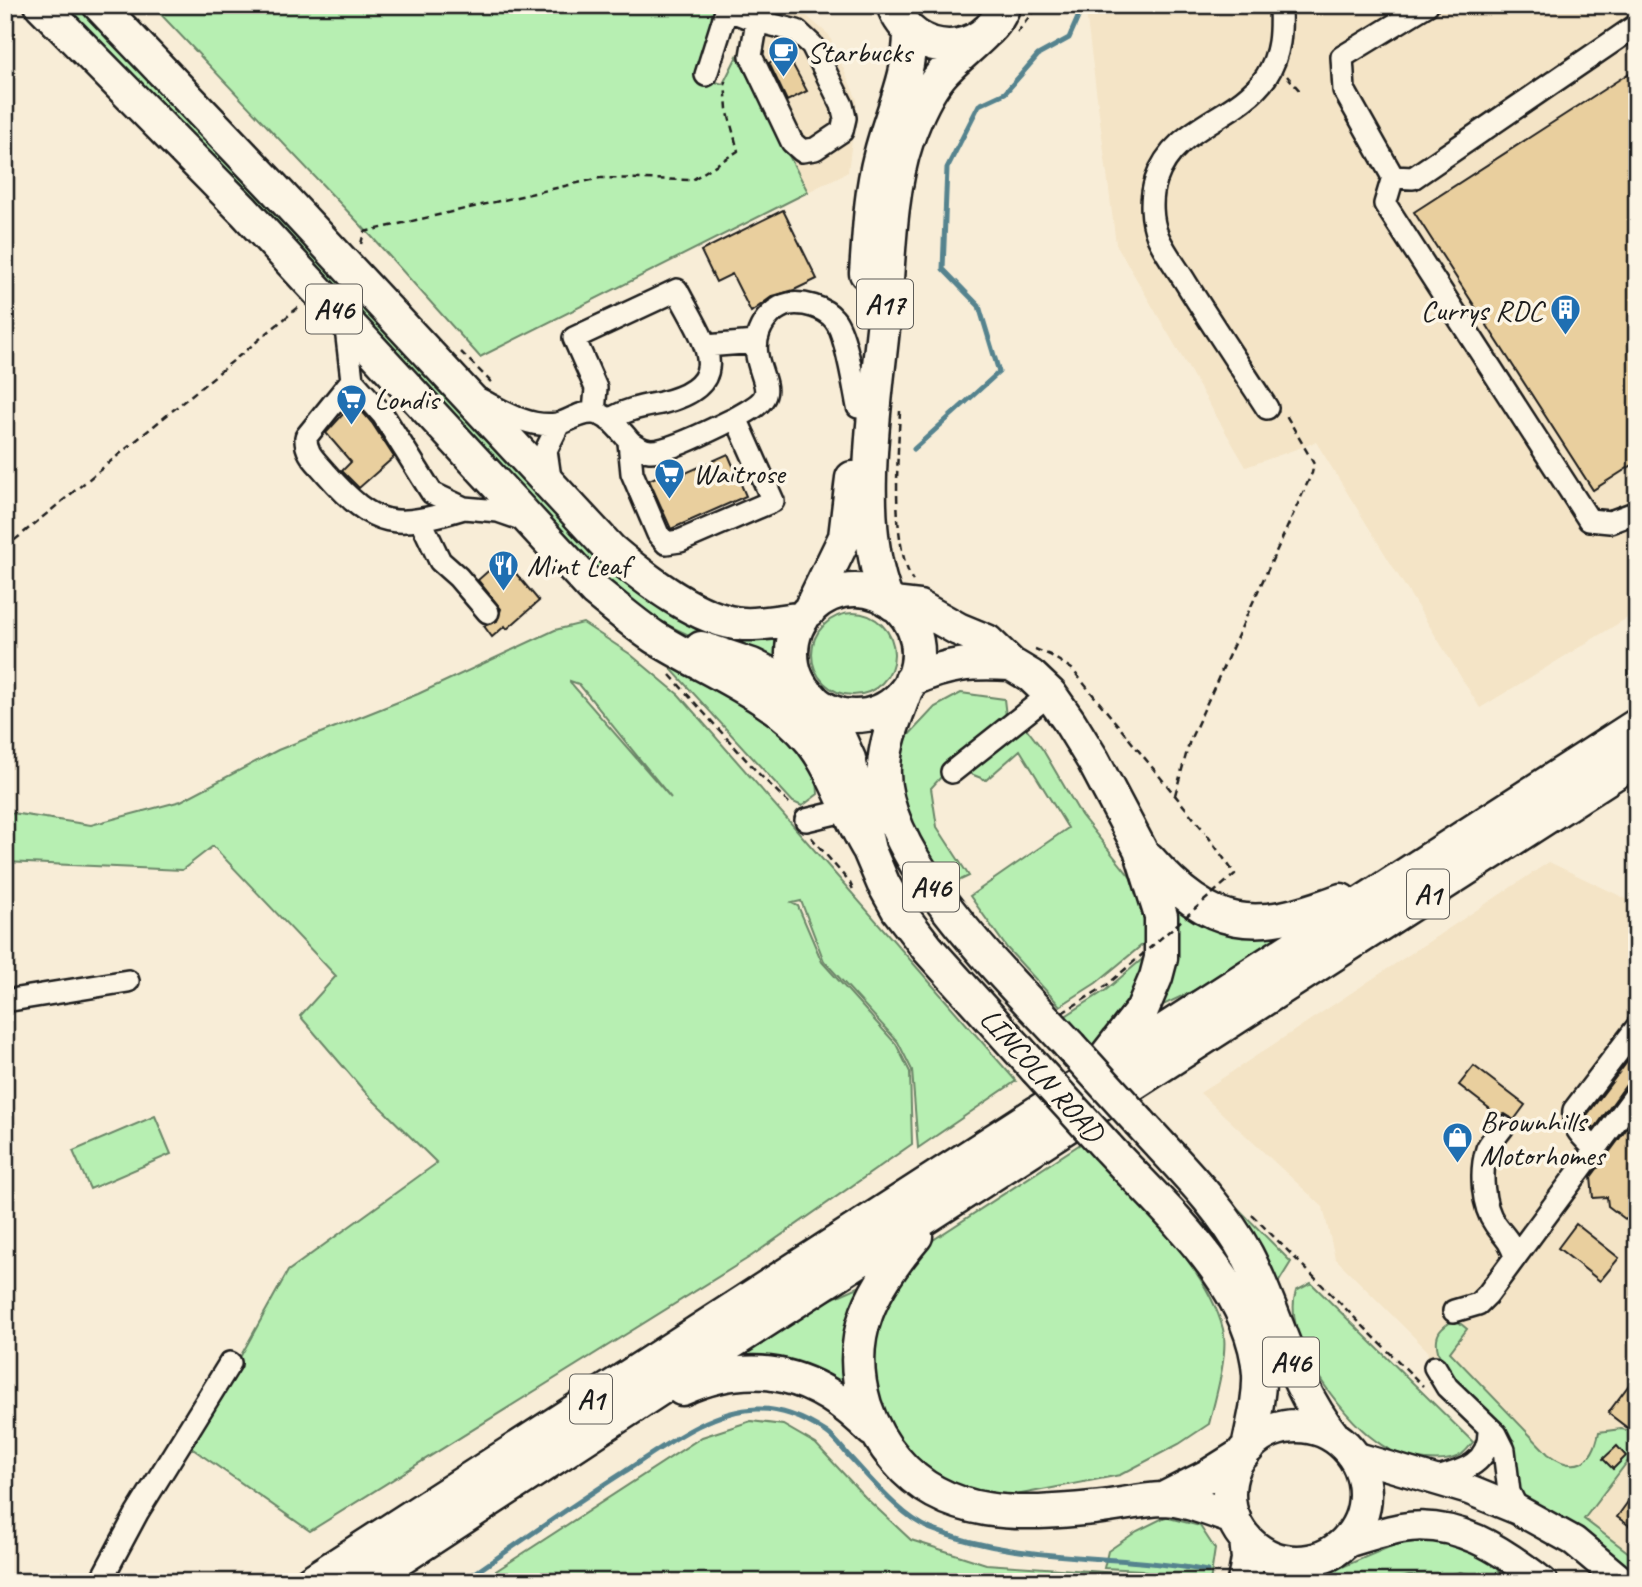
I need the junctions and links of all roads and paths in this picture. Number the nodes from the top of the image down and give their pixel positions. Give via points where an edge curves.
1 (41, 5) edge
2 (99, 5) edge
3 (1427, 5) edge
4 (727, 7) edge
5 (1279, 9) edge
6 (896, 14) edge
7 (1000, 14) edge
8 (757, 21) junction
9 (1637, 25) edge
10 (715, 76) joint
11 (1283, 76) dead end
12 (1300, 91) dead end
13 (1393, 177) junction
14 (360, 246) dead end
15 (318, 291) junction
16 (345, 320) junction
17 (756, 342) junction
18 (705, 346) junction
19 (352, 380) junction
20 (461, 388) junction
21 (900, 406) dead end
22 (858, 407) junction
23 (1266, 408) joint
24 (602, 416) junction
25 (736, 418) junction
26 (559, 424) junction
27 (629, 442) junction
28 (551, 485) junction
29 (464, 508) junction
30 (1637, 512) edge
31 (421, 521) junction
32 (533, 522) junction
33 (5, 548) edge
34 (899, 597) junction
35 (488, 612) dead end
36 (806, 614) junction
37 (624, 615) junction
38 (1019, 656) junction
39 (665, 669) dead end
40 (908, 685) junction
41 (1050, 694) junction
42 (809, 695) junction
43 (1637, 725) edge
44 (1637, 759) edge
45 (952, 772) dead end
46 (1175, 795) junction
47 (848, 810) junction
48 (806, 820) junction
49 (869, 849) junction
50 (1140, 849) junction
51 (1401, 877) junction
52 (854, 892) dead end
53 (128, 981) dead end
54 (5, 1001) edge
55 (1062, 1013) dead end
56 (1637, 1027) edge
57 (1082, 1083) junction
58 (1637, 1093) edge
59 (1503, 1127) dead end
60 (1595, 1149) junction
61 (936, 1211) junction
62 (1515, 1256) junction
63 (1294, 1257) dead end
64 (1454, 1311) dead end
65 (230, 1363) dead end
66 (1434, 1367) dead end
67 (1430, 1392) dead end
68 (611, 1421) junction
69 (1489, 1427) junction
70 (876, 1434) junction
71 (1344, 1447) junction
72 (1245, 1451) junction
73 (1434, 1479) junction
74 (1163, 1499) junction
75 (1518, 1510) junction
76 (1240, 1528) junction
77 (1340, 1547) junction
78 (100, 1582) edge
79 (310, 1582) edge
80 (365, 1582) edge
81 (1244, 1582) edge
82 (1303, 1582) edge
83 (1543, 1582) edge
84 (1623, 1582) edge

1 - 15 highway, A46 via 173,136
2 - 20 highway, A46
3 - 13 street via 1342,57 1344,90
4 - 8 street
4 - 10 street
5 - 23 street via 1279,47 1265,78 1238,103 1177,144 1162,164 1152,200 1165,250
6 - 7 highway via 927,42 947,46 966,44
6 - 22 highway, A17 via 909,65 874,183
7 - 34 highway, A17 via 933,86 906,143 899,172 870,504 876,565
8 - 8 street via 751,56 792,142 802,151 815,149 842,131 842,105 812,45 797,31
9 - 13 street via 1413,178
10 - 14 path via 738,151 692,180 600,177 364,232
11 - 12 path via 1289,76
13 - 30 street via 1385,204 1589,520 1610,522
15 - 16 highway, A46
15 - 33 path
16 - 19 street
16 - 32 highway, A46
17 - 18 street
17 - 22 street via 768,316 778,309 820,298 840,327
17 - 25 street via 765,396
18 - 24 street via 709,364 698,388
18 - 24 street via 677,290 574,338 596,388
19 - 29 street via 383,415 432,493
19 - 31 street via 306,437 306,447 333,482 365,512 389,521
20 - 26 street via 523,420
20 - 28 highway, A46
21 - 34 path via 899,529 911,578
22 - 36 highway, A17 via 849,522
23 - 46 path via 1278,402 1314,464 1190,740
24 - 26 street via 578,415
24 - 27 street
25 - 27 street via 663,449 649,451
25 - 27 street via 773,501 673,543 658,534 632,473
26 - 28 street via 546,450
28 - 36 highway, A46 via 611,550 679,599 741,624
29 - 31 street
29 - 32 street
31 - 35 street via 440,561
32 - 37 highway, A46 via 594,591
34 - 36 highway via 850,591 831,595
34 - 38 highway
34 - 40 highway via 916,641 917,661
36 - 42 highway via 794,640 793,658
37 - 42 highway, A46 via 752,665
37 - 47 highway, A46 via 793,723 824,759
38 - 40 highway via 936,670
38 - 41 highway
38 - 46 path via 1050,655 1072,669
39 - 48 path
40 - 42 highway via 886,708 860,716 834,712
40 - 71 highway, LINCOLN ROAD / A46, bridge via 887,745 884,768 895,826 921,873 956,920 1214,1205 1259,1281 1307,1399
41 - 45 street
41 - 50 highway via 1093,760
42 - 49 highway, LINCOLN ROAD / A46 via 833,724 849,759
43 - 51 highway, A1
44 - 61 highway, A1
46 - 55 path, bridge via 1235,874 1107,985
47 - 48 street
47 - 49 highway, A46
48 - 52 path via 812,841
49 - 72 highway, LINCOLN ROAD / A46, bridge via 909,926 1226,1282 1245,1321 1259,1374
50 - 51 highway via 1188,898 1220,914 1254,921 1292,917
50 - 57 highway via 1161,916 1161,958 1150,995 1133,1024
51 - 57 highway, A1
53 - 54 street
56 - 60 street via 1574,1110 1579,1133
57 - 79 highway, A1
58 - 60 street
59 - 62 street via 1488,1148 1484,1190 1494,1223 1510,1241
60 - 62 street
61 - 68 highway, A1
61 - 70 highway via 881,1280 865,1316 859,1379
62 - 64 street via 1478,1304
63 - 67 path
65 - 78 street
66 - 69 street via 1447,1387
68 - 70 highway via 697,1382 757,1372 794,1378 826,1391
68 - 80 highway, A1
69 - 73 street via 1490,1440 1475,1463
69 - 75 street via 1504,1450 1507,1486
70 - 74 highway via 916,1481 963,1506 1029,1513
71 - 72 highway via 1312,1428 1289,1427 1267,1434
71 - 73 main road via 1379,1465
71 - 77 highway via 1361,1472 1365,1498 1359,1523
72 - 74 highway
72 - 76 highway via 1230,1485 1230,1501
73 - 75 main road
74 - 76 highway via 1192,1504
75 - 84 main road via 1574,1541
76 - 77 highway via 1268,1555 1294,1562 1312,1560
76 - 81 highway via 1248,1559
77 - 82 highway
77 - 83 main road via 1402,1528 1441,1528 1493,1546

